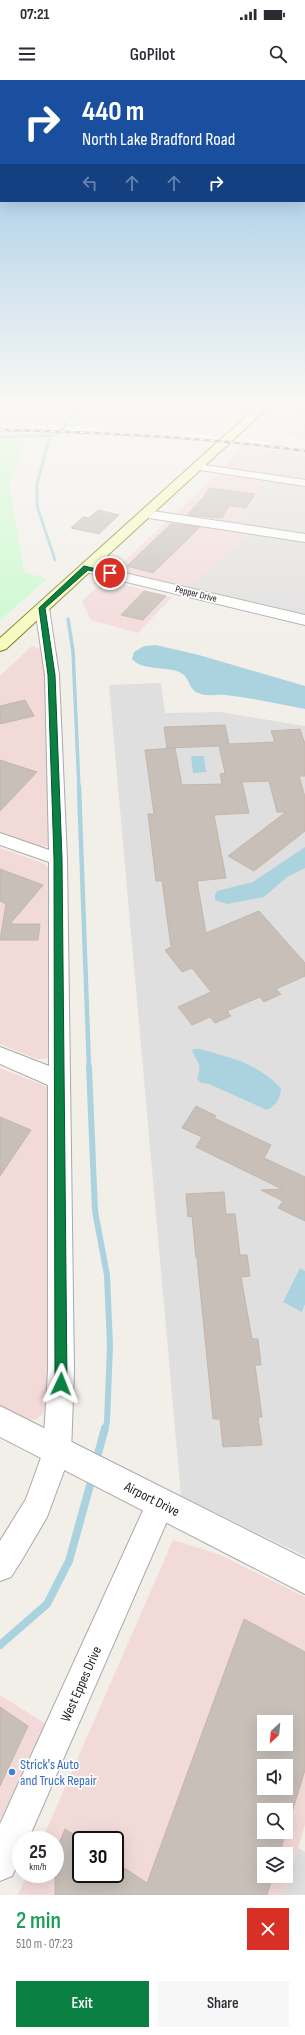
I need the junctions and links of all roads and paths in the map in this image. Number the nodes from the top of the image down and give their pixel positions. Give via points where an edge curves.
1 (177, 486) edge
2 (146, 514) junction
3 (305, 538) edge
4 (86, 568) junction
5 (42, 608) junction
6 (305, 620) edge
7 (0, 646) edge
8 (0, 839) edge
9 (58, 859) junction
10 (0, 1055) edge
11 (60, 1080) junction
12 (0, 1421) edge
13 (66, 1457) junction
14 (161, 1503) junction
15 (0, 1566) edge
16 (305, 1577) edge
17 (0, 1864) edge

1 - 2 main road
2 - 3 street
2 - 4 main road
4 - 5 main road
4 - 6 street, Pepper Drive
5 - 7 main road
5 - 9 street via 52,675
8 - 9 street
9 - 11 street
10 - 11 street
11 - 13 street via 61,1371
12 - 13 street, Airport Drive
13 - 14 street, Airport Drive
13 - 15 street
14 - 16 street, Airport Drive
14 - 17 street, West Eppes Drive

